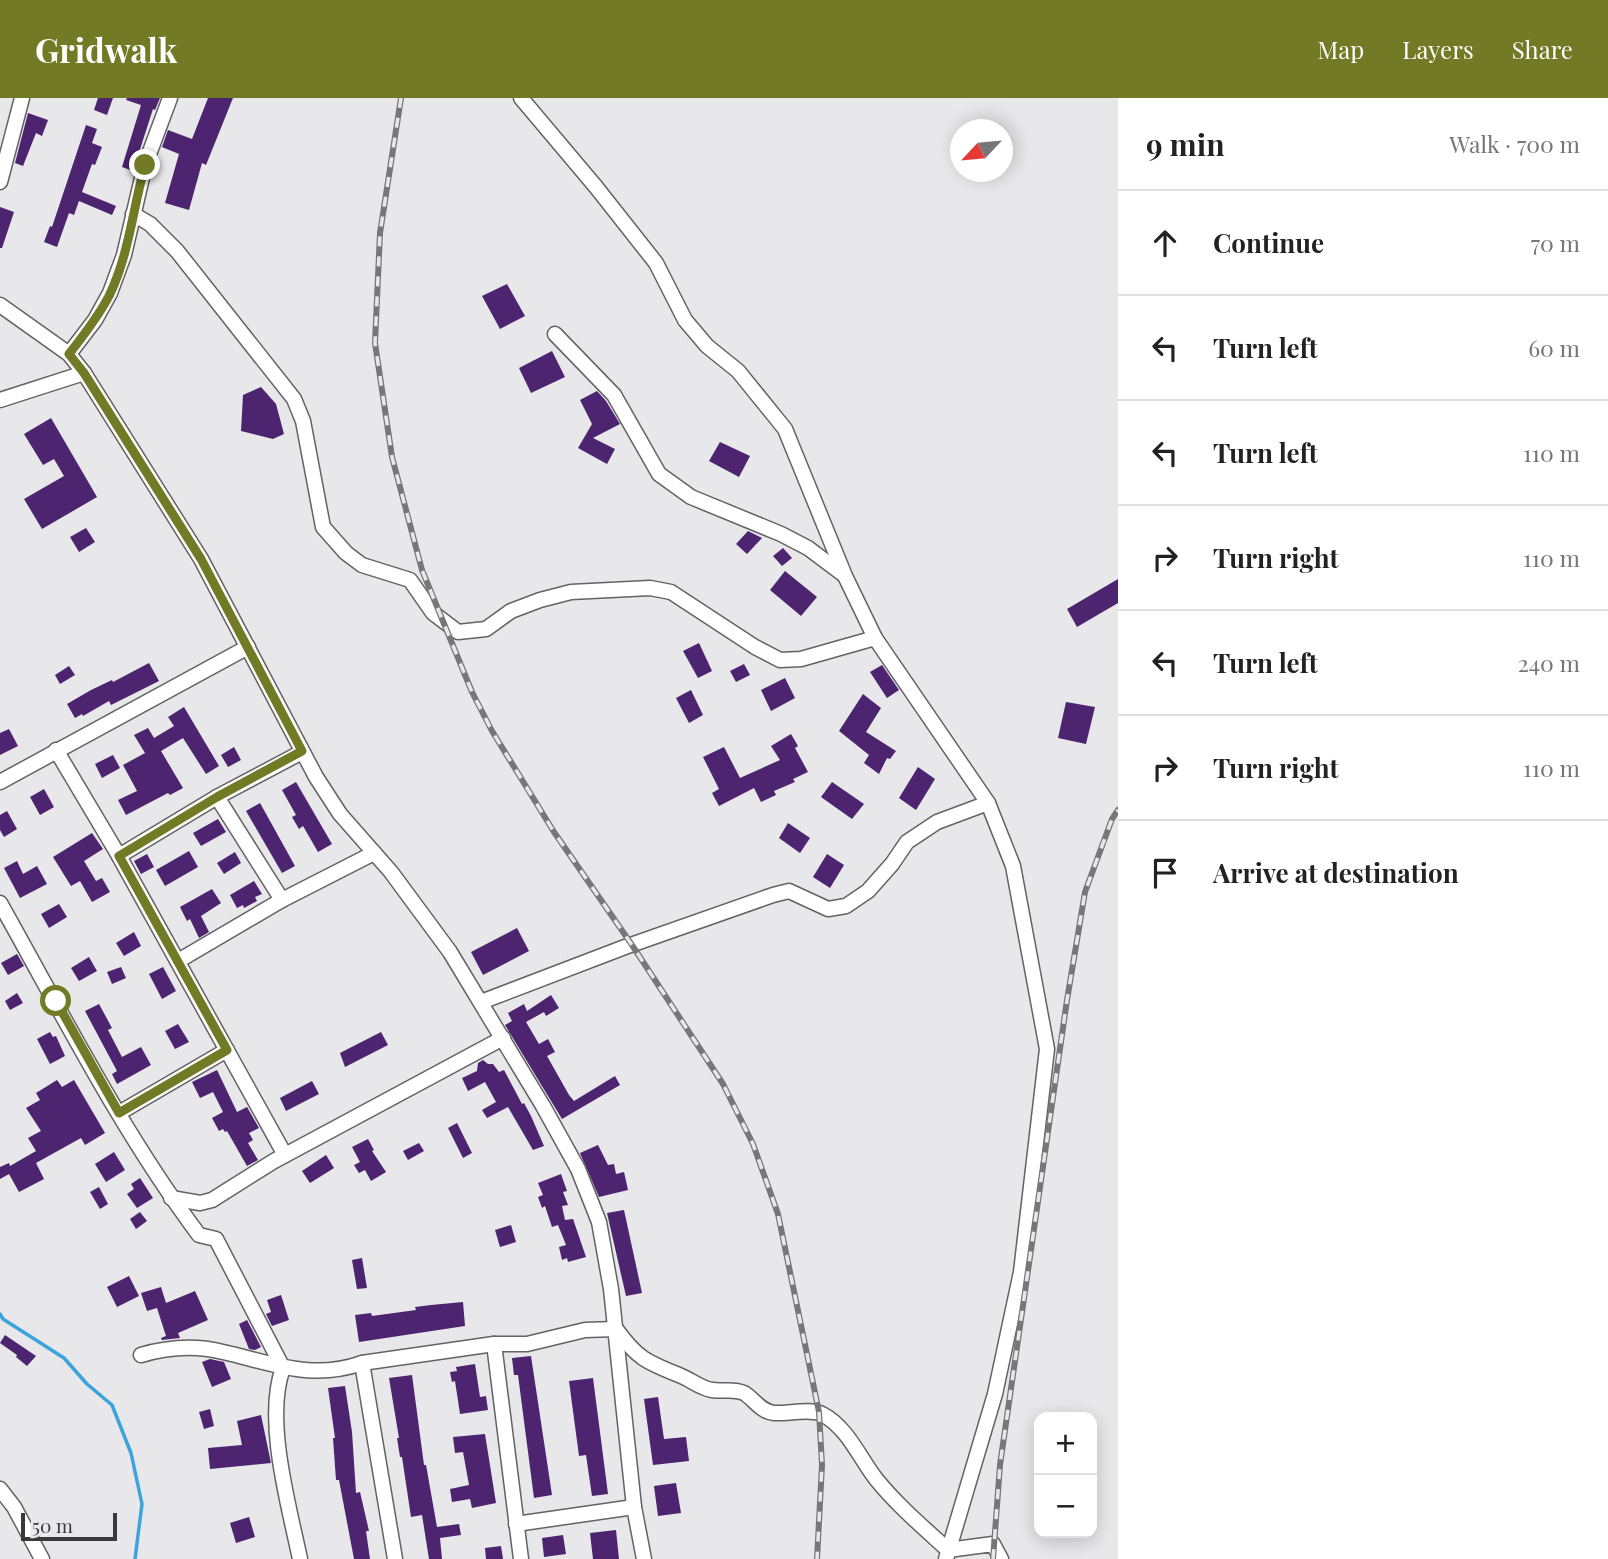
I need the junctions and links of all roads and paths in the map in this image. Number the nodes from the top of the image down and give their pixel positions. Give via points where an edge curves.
1 (22, 98) edge
2 (170, 98) edge
3 (521, 98) edge
4 (0, 182) edge
5 (133, 214) junction
6 (0, 305) edge
7 (555, 334) dead end
8 (69, 354) junction
9 (84, 373) junction
10 (0, 400) edge
11 (845, 576) junction
12 (875, 638) junction
13 (248, 647) junction
14 (56, 750) junction
15 (302, 751) junction
16 (0, 782) edge
17 (217, 797) junction
18 (988, 803) junction
19 (373, 853) junction
20 (119, 856) junction
21 (282, 901) junction
22 (0, 902) edge
23 (178, 961) junction
24 (481, 1002) junction
25 (503, 1038) junction
26 (227, 1050) junction
27 (119, 1113) junction
28 (285, 1155) junction
29 (171, 1198) junction
30 (617, 1329) junction
31 (494, 1344) junction
32 (141, 1355) dead end
33 (362, 1363) junction
34 (283, 1368) junction
35 (0, 1489) edge
36 (634, 1507) junction
37 (516, 1524) junction
38 (947, 1555) edge
39 (42, 1559) edge
40 (300, 1559) edge
41 (395, 1559) edge
42 (521, 1559) edge
43 (644, 1559) edge
44 (1001, 1559) edge

1 - 4 street
2 - 5 street
3 - 11 street via 656,263 685,320 738,371 785,429
5 - 8 street via 110,293
5 - 12 street via 177,251 294,399 303,421 323,527 362,565 410,580 449,628 458,632 486,629 511,611 571,592 650,588 671,592 780,660 801,659
6 - 8 street
7 - 11 street via 614,395 659,474 691,497 808,548
8 - 9 street
9 - 10 street
9 - 13 street via 195,549
11 - 12 street
12 - 18 street
13 - 14 street
13 - 15 street
14 - 16 street
14 - 20 street
15 - 17 street
15 - 19 street via 340,814
17 - 20 street
17 - 21 street
18 - 24 street via 937,822 907,842 868,891 846,906 828,909 789,891 765,897
18 - 38 street via 1013,866 1047,1049 1021,1272 995,1394
19 - 21 street
19 - 24 street via 415,903
20 - 23 street
21 - 23 street
22 - 27 street
23 - 26 street
24 - 25 street
25 - 28 street
25 - 30 street via 578,1169 599,1223
26 - 27 street
26 - 28 street
27 - 29 street
28 - 29 street via 212,1200 200,1203
29 - 34 street via 199,1236 216,1239
30 - 31 street via 586,1330 527,1344
30 - 36 street
30 - 38 street via 637,1355 664,1371 710,1390 735,1390 765,1411 819,1412 834,1422 876,1478
31 - 33 street
31 - 37 street
32 - 34 street via 195,1348
33 - 34 street via 342,1370
33 - 41 street
34 - 40 street via 275,1404
35 - 39 street
36 - 37 street
36 - 43 street
37 - 42 street
38 - 44 street via 993,1544

